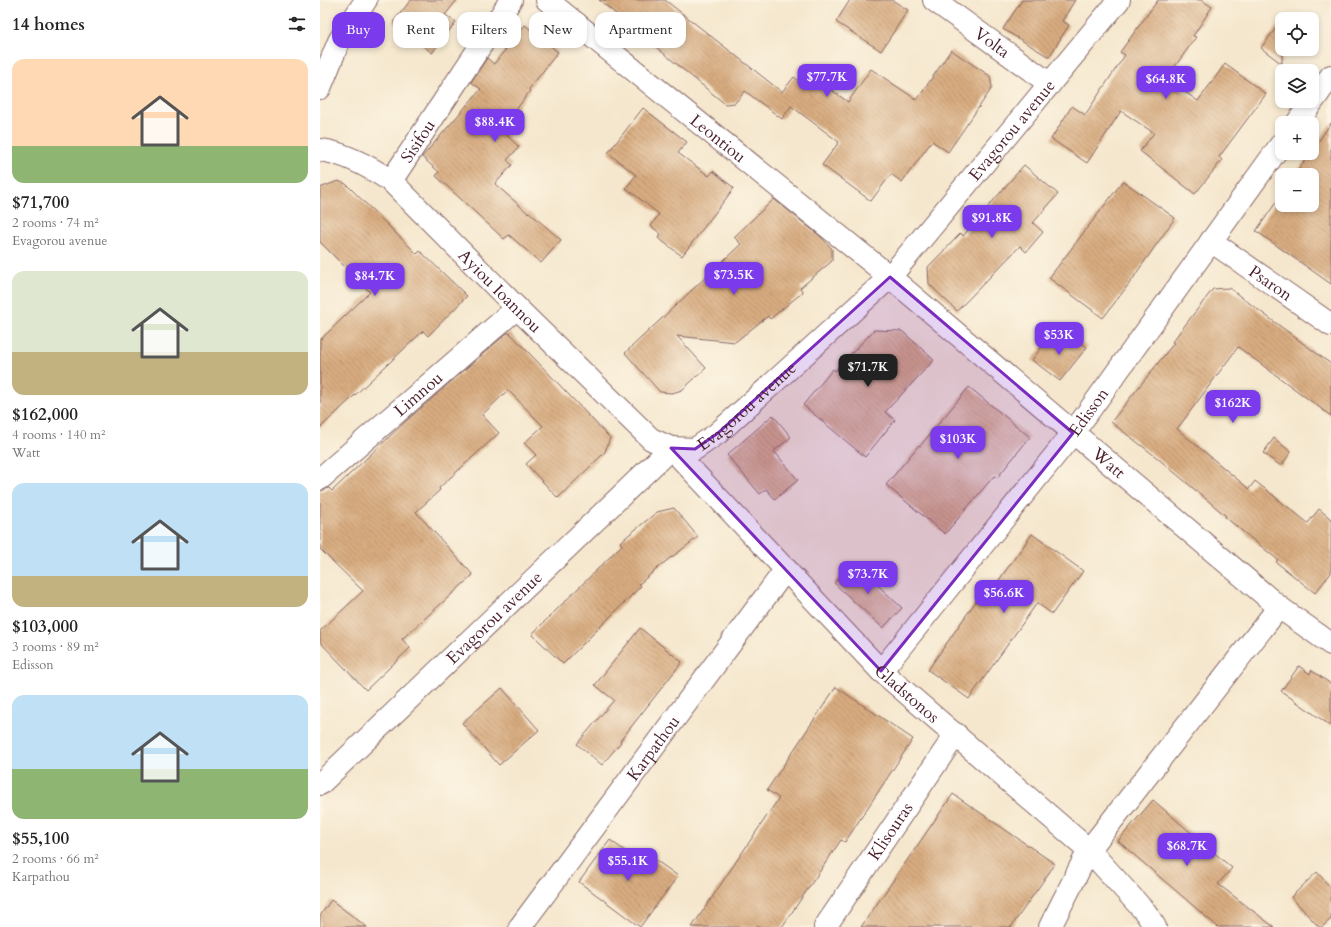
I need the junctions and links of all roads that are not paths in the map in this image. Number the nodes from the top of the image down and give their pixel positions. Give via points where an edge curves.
1 (366, 0) edge
2 (511, 0) edge
3 (548, 0) edge
4 (934, 0) edge
5 (1119, 0) edge
6 (1331, 76) edge
7 (1050, 84) junction
8 (320, 88) edge
9 (1302, 116) edge
10 (320, 150) edge
11 (1275, 153) edge
12 (391, 181) junction
13 (1211, 240) junction
14 (890, 277) junction
15 (517, 308) junction
16 (1331, 324) edge
17 (1073, 433) junction
18 (672, 448) junction
19 (320, 480) edge
20 (786, 569) junction
21 (1279, 607) junction
22 (1331, 644) edge
23 (881, 671) junction
24 (956, 734) junction
25 (320, 784) edge
26 (1089, 850) junction
27 (520, 927) edge
28 (825, 927) edge
29 (1050, 927) edge
30 (1155, 927) edge

1 - 8 street via 339,41
2 - 12 street, Sisifou
3 - 14 street, Leontiou
4 - 7 street, Volta
5 - 7 street, Evagorou avenue
6 - 9 street
7 - 14 street, Evagorou avenue
10 - 12 street, Ayiou Ioannou via 332,152 372,168
11 - 13 street, Edisson
12 - 15 street, Ayiou Ioannou
13 - 16 street, Psaron
13 - 17 street, Edisson
14 - 17 street, Watt
14 - 18 street, Evagorou avenue via 718,433 695,449
15 - 18 street, Ayiou Ioannou via 651,439
15 - 19 street, Limnou
17 - 21 street, Watt
17 - 23 street, Edisson
18 - 20 street, Gladstonos
18 - 25 street, Evagorou avenue
20 - 23 street, Gladstonos
20 - 27 street, Karpathou
21 - 22 street, Watt
21 - 26 street
23 - 24 street, Gladstonos
24 - 26 street, Gladstonos
24 - 28 street, Klisouras
26 - 29 street
26 - 30 street, Gladstonos via 1146,913

